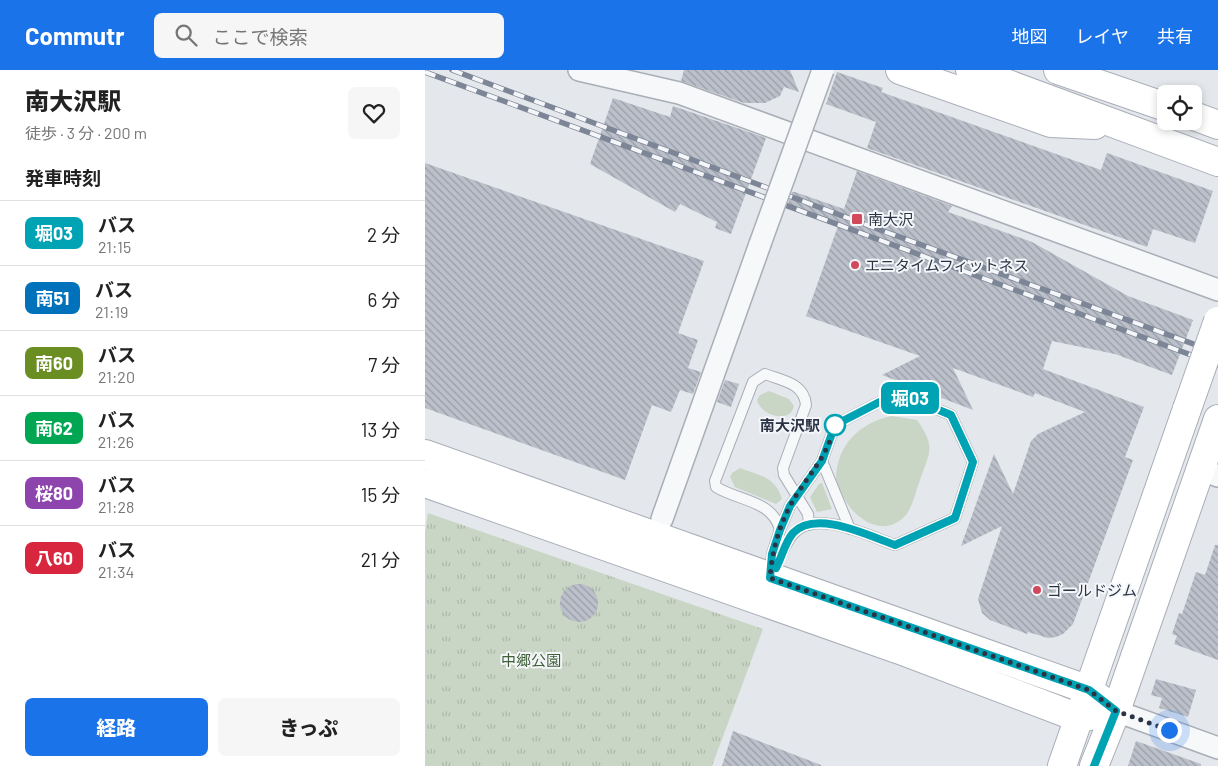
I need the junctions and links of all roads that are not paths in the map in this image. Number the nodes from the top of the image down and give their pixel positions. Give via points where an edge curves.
1 (579, 70) edge
2 (823, 70) edge
3 (900, 70) edge
4 (970, 70) edge
5 (1058, 70) edge
6 (1092, 70) edge
7 (1130, 94) junction
8 (1157, 104) edge
9 (1202, 119) edge
10 (1218, 125) edge
11 (1119, 126) junction
12 (1218, 162) edge
13 (1218, 290) edge
14 (1218, 321) edge
15 (1218, 419) edge
16 (425, 454) edge
17 (822, 461) junction
18 (1209, 473) edge
19 (425, 483) edge
20 (798, 495) junction
21 (662, 519) dead end
22 (809, 525) junction
23 (850, 529) junction
24 (780, 530) junction
25 (766, 590) junction
26 (1089, 690) junction
27 (1116, 711) junction
28 (1079, 718) junction
29 (1218, 748) edge
30 (1063, 766) edge
31 (1094, 766) edge

1 - 13 street via 679,93
2 - 21 street, bridge
3 - 11 street via 1051,123
4 - 11 street
5 - 7 street
6 - 7 street
7 - 8 street
9 - 10 street
11 - 12 street
14 - 26 street, bridge
15 - 18 street
16 - 25 street
17 - 20 lane
17 - 23 lane
17 - 23 lane via 835,425 897,393 951,415 973,462 955,518 895,545
18 - 27 street
19 - 25 street
20 - 22 lane via 808,514
20 - 24 lane
20 - 24 lane via 783,475 783,468 806,404 805,397 796,385 765,374 753,382 715,481 716,487 725,492 763,506 778,522
22 - 23 lane via 835,524
22 - 25 lane via 790,537
24 - 25 lane
25 - 26 street
25 - 28 street via 900,650
26 - 27 street
26 - 28 street
27 - 28 street
27 - 29 street
27 - 31 street
28 - 30 street

